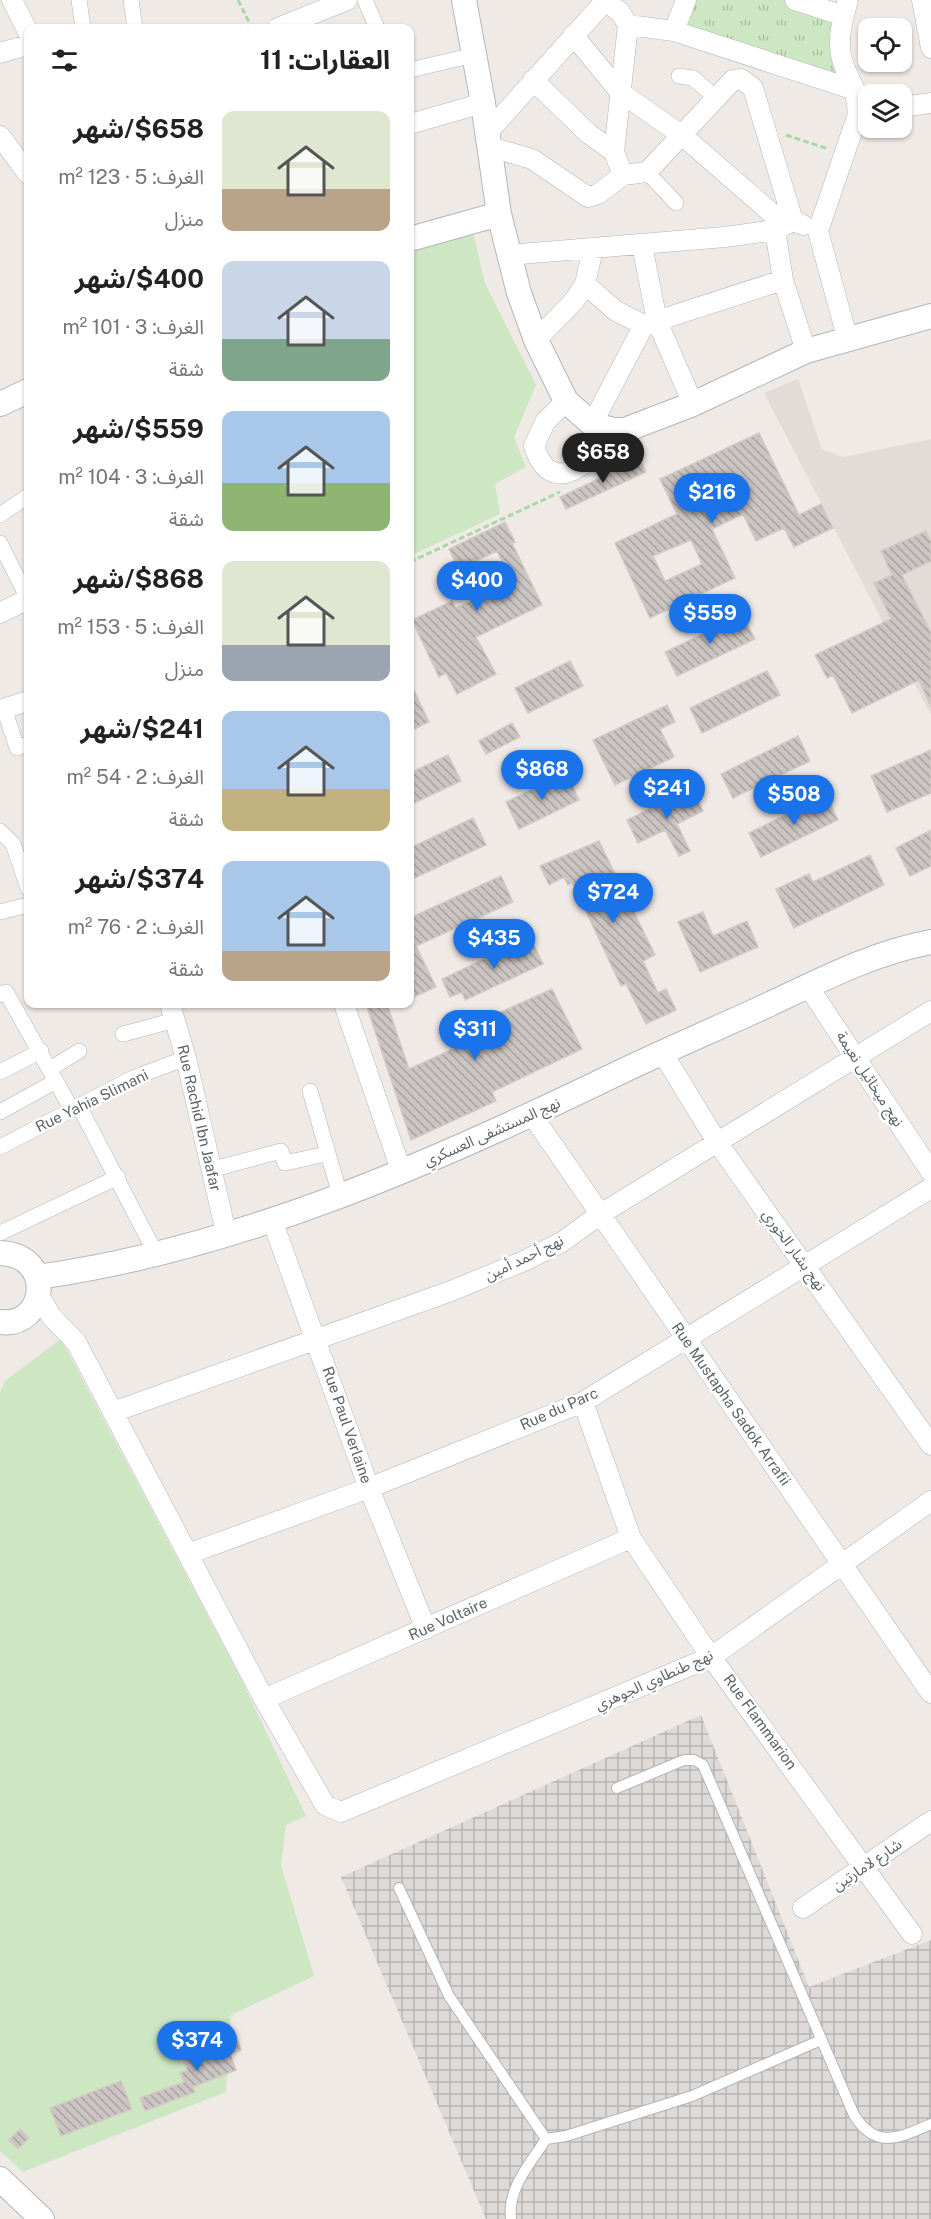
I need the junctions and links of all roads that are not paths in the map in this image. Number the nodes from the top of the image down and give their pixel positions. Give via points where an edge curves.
1 (12, 0) edge
2 (79, 0) edge
3 (131, 0) edge
4 (347, 0) edge
5 (365, 0) edge
6 (464, 0) edge
7 (686, 0) edge
8 (795, 0) edge
9 (922, 0) edge
10 (606, 1) edge
11 (846, 8) edge
12 (24, 24) edge
13 (82, 24) edge
14 (134, 24) edge
15 (288, 24) edge
16 (375, 24) edge
17 (628, 25) junction
18 (674, 31) junction
19 (573, 36) junction
20 (24, 46) edge
21 (931, 48) edge
22 (0, 52) edge
23 (743, 53) junction
24 (474, 55) junction
25 (414, 69) edge
26 (679, 76) dead end
27 (741, 79) junction
28 (533, 80) junction
29 (855, 90) junction
30 (620, 92) junction
31 (716, 98) junction
32 (858, 99) edge
33 (483, 103) junction
34 (931, 103) edge
35 (912, 106) edge
36 (414, 123) edge
37 (858, 123) edge
38 (0, 136) edge
39 (683, 136) junction
40 (489, 140) junction
41 (614, 152) junction
42 (24, 169) edge
43 (647, 172) junction
44 (623, 175) junction
45 (676, 203) dead end
46 (499, 214) junction
47 (784, 225) junction
48 (818, 231) junction
49 (414, 238) edge
50 (642, 245) junction
51 (593, 249) junction
52 (508, 255) junction
53 (783, 280) junction
54 (585, 284) junction
55 (931, 316) edge
56 (651, 323) junction
57 (847, 337) junction
58 (536, 340) junction
59 (806, 351) junction
60 (24, 393) edge
61 (566, 401) junction
62 (0, 404) edge
63 (693, 404) junction
64 (603, 427) junction
65 (24, 499) edge
66 (0, 515) edge
67 (0, 543) edge
68 (24, 591) edge
69 (24, 601) edge
70 (0, 613) edge
71 (24, 702) edge
72 (2, 709) edge
73 (24, 745) edge
74 (0, 831) edge
75 (24, 874) edge
76 (24, 906) edge
77 (0, 912) edge
78 (931, 942) edge
79 (807, 986) junction
80 (0, 995) edge
81 (173, 1008) edge
82 (345, 1008) edge
83 (931, 1011) edge
84 (123, 1034) dead end
85 (41, 1051) junction
86 (79, 1051) dead end
87 (662, 1052) junction
88 (857, 1057) junction
89 (186, 1058) junction
90 (0, 1072) edge
91 (53, 1075) junction
92 (310, 1091) dead end
93 (75, 1108) junction
94 (0, 1112) edge
95 (532, 1114) junction
96 (717, 1142) junction
97 (0, 1147) edge
98 (326, 1154) junction
99 (210, 1170) junction
100 (931, 1172) edge
101 (402, 1173) junction
102 (118, 1177) junction
103 (931, 1188) edge
104 (340, 1195) junction
105 (598, 1215) junction
106 (272, 1220) junction
107 (226, 1233) junction
108 (3, 1244) edge
109 (156, 1254) junction
110 (806, 1266) junction
111 (39, 1286) junction
112 (1, 1325) edge
113 (686, 1338) junction
114 (317, 1339) junction
115 (583, 1402) junction
116 (113, 1412) junction
117 (931, 1445) edge
118 (369, 1488) junction
119 (931, 1501) edge
120 (631, 1538) junction
121 (188, 1554) junction
122 (841, 1563) junction
123 (426, 1629) junction
124 (711, 1657) junction
125 (931, 1693) edge
126 (264, 1699) junction
127 (617, 1788) dead end
128 (931, 1821) edge
129 (865, 1866) junction
130 (399, 1888) dead end
131 (803, 1908) dead end
132 (912, 1934) dead end
133 (821, 2040) junction
134 (931, 2124) edge
135 (546, 2139) junction
136 (0, 2179) edge
137 (42, 2219) edge
138 (511, 2219) edge

1 - 12 street
2 - 13 street
3 - 14 street
4 - 15 street
5 - 16 street
6 - 24 street
7 - 18 street
8 - 11 street
9 - 21 street
10 - 17 street
10 - 19 street
11 - 29 street via 840,26 840,52
17 - 18 street
17 - 30 street
18 - 23 street
19 - 28 street
19 - 30 street
20 - 22 street
23 - 27 street
23 - 29 street
24 - 25 street
24 - 33 street
26 - 31 street via 693,78
27 - 31 street via 733,80
27 - 47 street via 753,88 767,129
28 - 40 street
28 - 41 street via 589,134
29 - 32 street
30 - 39 street
30 - 41 street
31 - 39 street
33 - 36 street
33 - 40 street
34 - 35 street
37 - 48 street via 843,154
38 - 42 street
39 - 43 street
39 - 47 street
40 - 44 street via 532,159 588,197
40 - 46 street
41 - 44 street
43 - 44 street
43 - 45 street
46 - 49 street
46 - 52 street
47 - 48 street
47 - 50 street
47 - 53 street
48 - 57 street
50 - 51 street
50 - 56 street
51 - 52 street
51 - 54 street
52 - 58 street
53 - 56 street
53 - 59 street
54 - 56 street via 616,311
54 - 58 street
55 - 57 street
56 - 63 street
56 - 64 street
57 - 59 street
58 - 61 street
59 - 63 street
60 - 62 street
61 - 64 street
61 - 64 street via 545,422 534,446 539,462 550,471 572,472 590,461
63 - 64 street via 625,430
65 - 66 street
67 - 68 street
69 - 70 street
71 - 72 street
72 - 73 street via 17,748
74 - 75 street via 14,844
76 - 77 street
78 - 79 street, نهج المستشفى العسكري via 896,950
79 - 87 street, نهج المستشفى العسكري
79 - 88 street, نهج ميخائيل نعيمة
80 - 85 street via 6,992
81 - 84 street
81 - 89 street, Rue Rachid Ibn Jaafar
82 - 101 street
83 - 88 street, نهج أحمد أمين
85 - 90 street
85 - 91 street
86 - 91 street
87 - 95 street, نهج المستشفى العسكري
87 - 96 street, نهج بشار الخوري
88 - 96 street, نهج أحمد أمين
88 - 100 street, نهج ميخائيل نعيمة
89 - 93 street, Rue Yahia Slimani via 133,1078
89 - 99 street, Rue Rachid Ibn Jaafar
91 - 93 street
91 - 94 street
92 - 98 street
93 - 97 street, Rue Yahia Slimani
93 - 102 street
95 - 101 street, نهج المستشفى العسكري
95 - 105 street, Rue Mustapha Sadok Arrafii
96 - 105 street, نهج أحمد أمين
96 - 110 street, نهج بشار الخوري
98 - 99 street via 285,1163 281,1151
98 - 104 street
99 - 107 street, Rue Rachid Ibn Jaafar
101 - 104 street, نهج المستشفى العسكري
102 - 108 street
102 - 109 street
103 - 110 street, Rue du Parc
104 - 106 street, نهج المستشفى العسكري
105 - 113 street, Rue Mustapha Sadok Arrafii
105 - 114 street, نهج أحمد أمين via 562,1242 524,1261
106 - 107 street, نهج المستشفى العسكري
106 - 114 street, Rue Paul Verlaine
107 - 109 street, نهج المستشفى العسكري
108 - 111 street via 26,1260
109 - 111 street, نهج المستشفى العسكري
110 - 113 street, Rue du Parc
110 - 117 street, نهج بشار الخوري
111 - 112 street via 35,1306 27,1315
111 - 116 street via 51,1316 76,1342
113 - 115 street, Rue du Parc
113 - 122 street, Rue Mustapha Sadok Arrafii
114 - 116 street, نهج أحمد أمين
114 - 118 street, Rue Paul Verlaine
115 - 118 street, Rue du Parc
115 - 120 street, Rue Flammarion
116 - 121 street
118 - 121 street, Rue du Parc
118 - 123 street, Rue Paul Verlaine
119 - 122 street, نهج طنطاوي الجوهري
120 - 123 street, Rue Voltaire
120 - 124 street, Rue Flammarion
121 - 126 street
122 - 124 street, نهج طنطاوي الجوهري
122 - 125 street, Rue Mustapha Sadok Arrafii
123 - 126 street, Rue Voltaire
124 - 126 street, نهج طنطاوي الجوهري via 340,1812 326,1805
124 - 129 street, Rue Flammarion
127 - 133 lane via 684,1760 703,1764
128 - 129 street, شارع لامارتين
129 - 131 street, شارع لامارتين
129 - 132 street, Rue Flammarion
130 - 135 lane via 449,1996
133 - 134 lane via 862,2127 874,2136 888,2139
133 - 135 lane via 692,2096
135 - 138 lane via 516,2185
136 - 137 street

